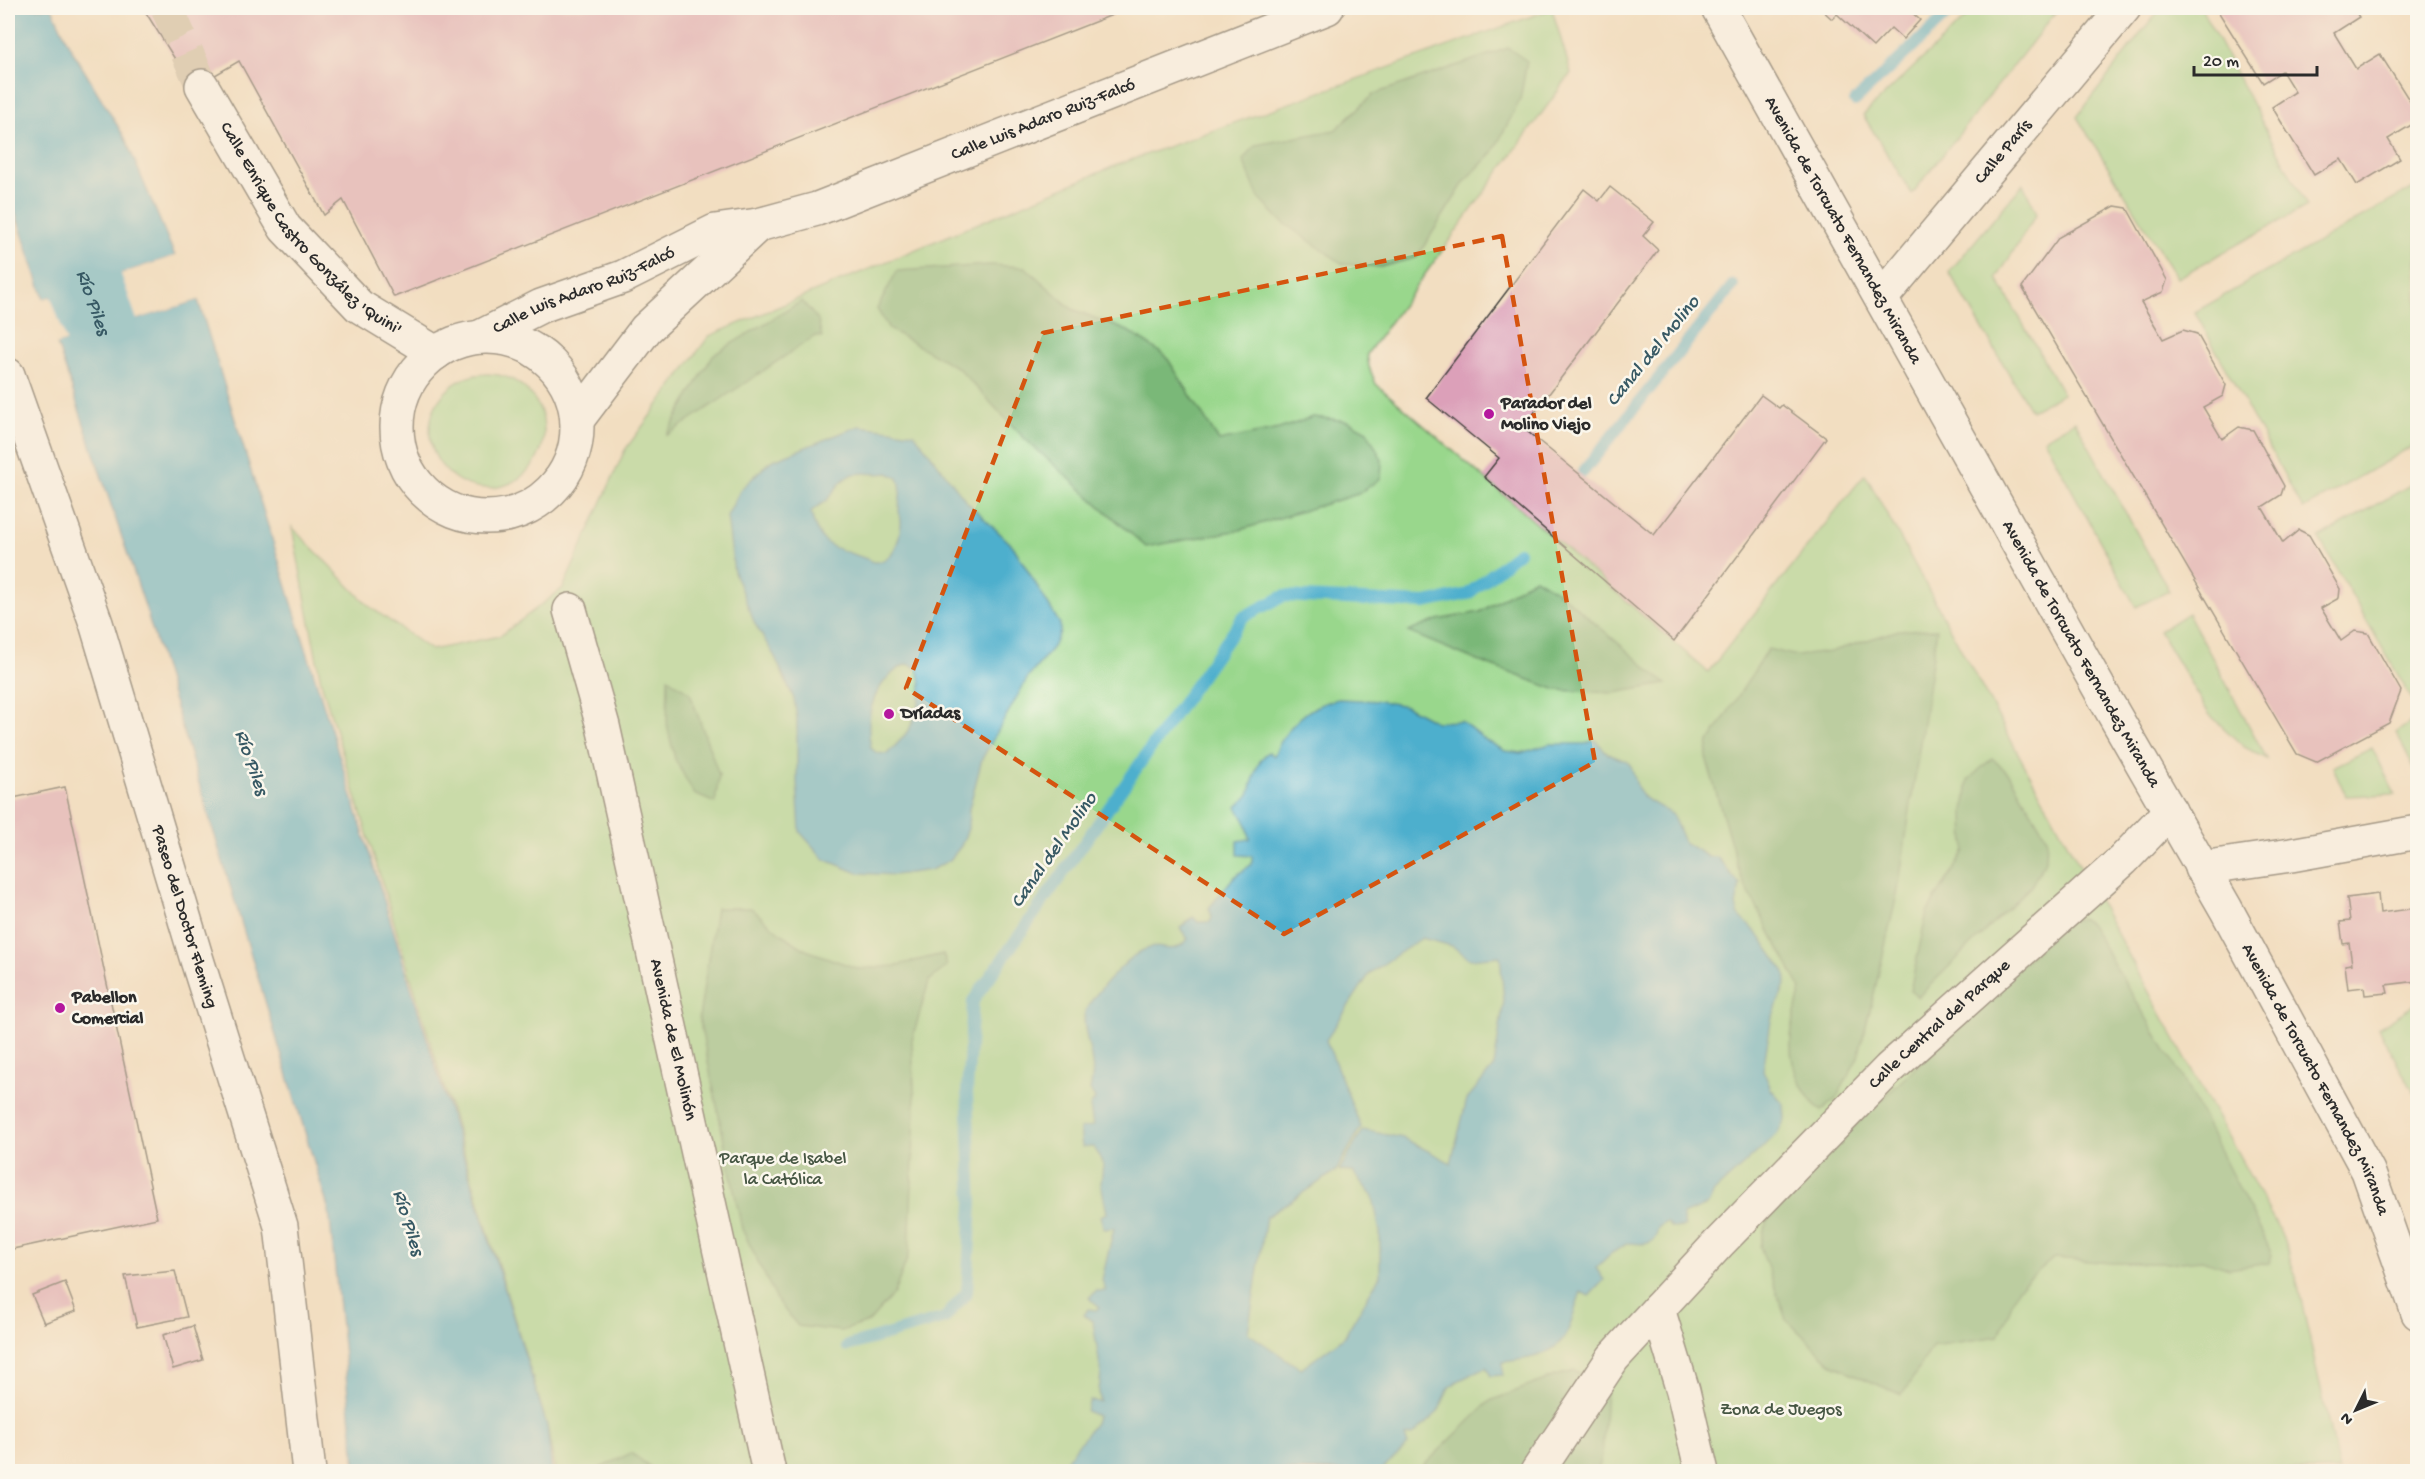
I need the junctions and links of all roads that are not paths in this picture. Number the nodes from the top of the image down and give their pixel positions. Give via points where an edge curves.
1 (1327, 8) edge
2 (1718, 8) edge
3 (2124, 8) edge
4 (1278, 17) edge
5 (202, 86) tunnel mouth
6 (758, 225) junction
7 (1882, 297) junction
8 (480, 338) junction
9 (436, 353) junction
10 (8, 375) edge
11 (577, 420) junction
12 (570, 610) dead end
13 (2170, 811) junction
14 (2418, 832) edge
15 (2201, 868) junction
16 (1658, 1309) junction
17 (2418, 1313) edge
18 (309, 1472) edge
19 (769, 1472) edge
20 (1537, 1472) edge
21 (1702, 1472) edge

1 - 4 street, Calle Luis Adaro Ruiz-Falcó
2 - 7 street, Avenida de Torcuato Fernandez Miranda
3 - 7 street, Calle París
4 - 6 street, Calle Luis Adaro Ruiz-Falcó via 1171,68 817,209
5 - 9 street, Calle Enrique Castro González 'Quini' via 285,228 359,306
6 - 8 street, Calle Luis Adaro Ruiz-Falcó via 715,231 623,276 541,306
6 - 11 street, Calle Luis Adaro Ruiz-Falcó via 646,329
7 - 13 street, Avenida de Torcuato Fernandez Miranda
8 - 9 street via 457,342
8 - 11 street via 503,339 546,358 572,397
9 - 11 street via 418,369 406,389 397,435 413,479 449,509 495,518 518,513 539,502 569,466 577,443
10 - 18 street, Paseo del Doctor Fleming via 96,623 281,1226
12 - 19 street, Avenida de El Molinón via 603,726
13 - 15 street, Avenida de Torcuato Fernandez Miranda
13 - 16 street, Calle Central del Parque via 2122,860 1889,1069
14 - 15 street
15 - 17 street, Avenida de Torcuato Fernandez Miranda via 2368,1171
16 - 20 street, Calle Central del Parque via 1613,1358
16 - 21 street

